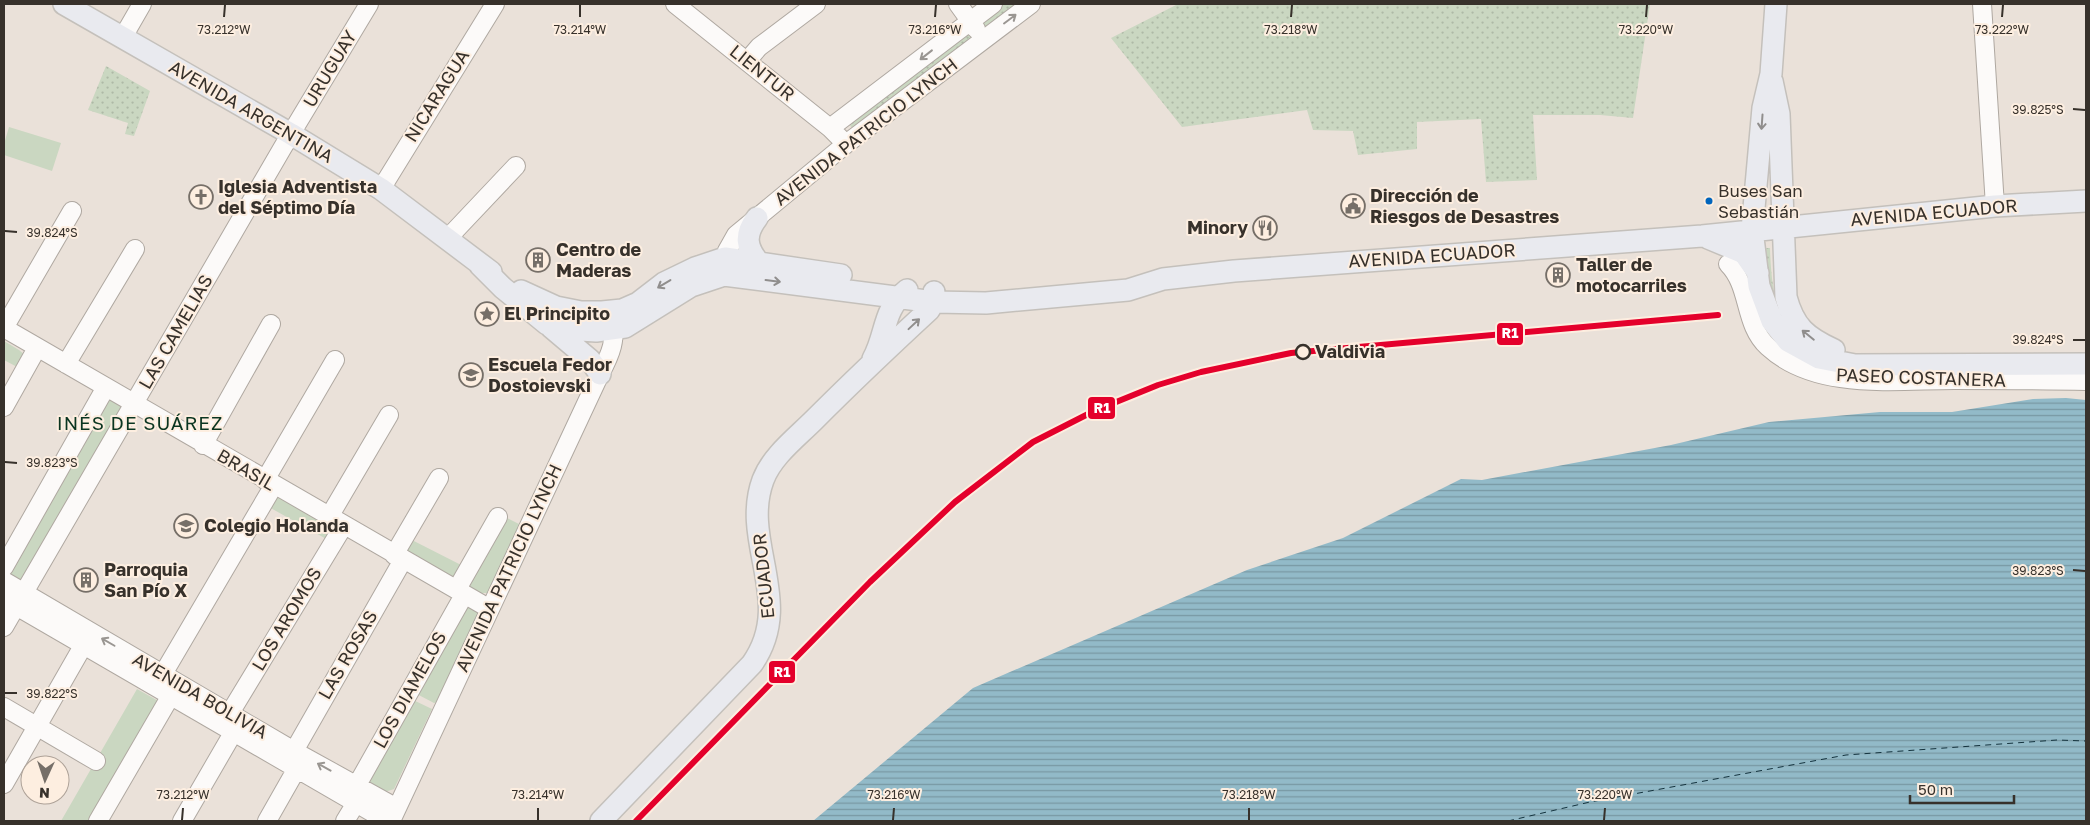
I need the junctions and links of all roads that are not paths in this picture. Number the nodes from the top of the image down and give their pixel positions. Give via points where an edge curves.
1 (64, 4) edge
2 (142, 4) edge
3 (369, 4) edge
4 (495, 4) edge
5 (675, 4) edge
6 (816, 4) edge
7 (958, 4) edge
8 (993, 4) edge
9 (1031, 4) edge
10 (1776, 4) edge
11 (1982, 4) edge
12 (970, 21) junction
13 (123, 37) junction
14 (985, 39) junction
15 (746, 61) junction
16 (1771, 74) junction
17 (830, 128) junction
18 (291, 134) junction
19 (846, 144) junction
20 (516, 166) dead end
21 (380, 189) junction
22 (2086, 201) edge
23 (1995, 206) junction
24 (72, 211) dead end
25 (757, 218) junction
26 (1782, 228) junction
27 (1752, 230) junction
28 (1702, 236) junction
29 (447, 239) junction
30 (135, 249) dead end
31 (759, 263) junction
32 (1728, 264) dead end
33 (480, 265) junction
34 (725, 267) junction
35 (1758, 274) junction
36 (1162, 279) junction
37 (905, 291) junction
38 (863, 293) junction
39 (934, 296) junction
40 (614, 320) junction
41 (885, 320) junction
42 (272, 324) dead end
43 (547, 324) junction
44 (4, 328) edge
45 (37, 348) junction
46 (335, 360) dead end
47 (66, 364) junction
48 (1885, 364) junction
49 (2086, 364) edge
50 (866, 368) junction
51 (600, 374) junction
52 (2086, 381) edge
53 (106, 387) junction
54 (134, 404) junction
55 (4, 406) edge
56 (389, 415) dead end
57 (203, 444) junction
58 (439, 478) dead end
59 (269, 483) junction
60 (498, 517) dead end
61 (336, 521) junction
62 (399, 558) junction
63 (4, 567) edge
64 (4, 581) edge
65 (462, 588) junction
66 (14, 600) edge
67 (490, 609) junction
68 (4, 627) edge
69 (83, 646) junction
70 (163, 674) junction
71 (170, 697) junction
72 (4, 707) edge
73 (230, 713) junction
74 (37, 726) junction
75 (233, 733) junction
76 (294, 751) junction
77 (96, 761) dead end
78 (296, 770) junction
79 (4, 784) edge
80 (356, 794) junction
81 (392, 817) edge
82 (98, 821) edge
83 (182, 821) edge
84 (267, 821) edge
85 (345, 821) edge
86 (601, 821) edge

1 - 13 main road, AVENIDA ARGENTINA
2 - 13 street
3 - 18 street, URUGUAY
4 - 21 street, NICARAGUA
5 - 15 street, LIENTUR
6 - 15 street via 759,47
7 - 12 street
8 - 12 street, AVENIDA PATRICIO LYNCH
14 -> 9 street, AVENIDA PATRICIO LYNCH
10 - 16 main road
11 - 23 street
12 - 14 street
12 -> 17 street, AVENIDA PATRICIO LYNCH
13 - 18 main road, AVENIDA ARGENTINA
14 - 19 street, AVENIDA PATRICIO LYNCH
15 - 17 street, LIENTUR
16 - 26 main road via 1779,114
16 -> 27 main road via 1763,108
17 - 19 street, LIENTUR
18 - 21 main road, AVENIDA ARGENTINA
18 - 54 street, LAS CAMELIAS
19 - 25 street, AVENIDA PATRICIO LYNCH
20 - 29 street
21 - 29 main road, AVENIDA ARGENTINA
22 - 23 main road, AVENIDA ECUADOR
23 - 26 main road, AVENIDA ECUADOR
24 - 44 street
25 - 31 main road via 747,240 750,252
25 - 34 street, AVENIDA PATRICIO LYNCH via 733,238
26 - 27 main road
48 -> 26 main road via 1836,351 1808,336 1797,325 1786,297
27 - 28 main road
27 - 35 main road
28 - 35 main road via 1744,252
28 - 36 main road, AVENIDA ECUADOR
29 - 33 main road, AVENIDA ARGENTINA
30 - 47 street
31 - 34 main road, AVENIDA ARGENTINA
31 - 37 main road, AVENIDA ARGENTINA
32 - 52 street, PASEO COSTANERA via 1740,277 1749,315 1766,346 1790,362 1823,374 1870,380
33 - 40 main road, AVENIDA ARGENTINA via 523,292 556,307
33 - 43 main road, AVENIDA ARGENTINA
34 -> 38 main road, AVENIDA ARGENTINA
34 - 40 main road, AVENIDA ARGENTINA via 695,268 664,283
35 - 48 main road via 1766,310 1788,341 1833,362
36 - 39 main road, AVENIDA ECUADOR via 1127,278
36 - 39 main road, AVENIDA ECUADOR via 1128,290 1019,302
37 - 38 main road, AVENIDA ARGENTINA
37 - 39 main road
37 - 41 main road, ECUADOR
38 - 41 main road via 879,304
50 -> 39 main road, ECUADOR via 929,310
40 - 43 main road, AVENIDA ARGENTINA via 575,330
40 - 51 street, AVENIDA PATRICIO LYNCH via 611,354
41 - 50 main road, ECUADOR via 877,352
42 - 57 street
43 - 51 main road via 590,360
44 - 45 street, BRASIL
45 - 47 street, BRASIL
45 - 55 street
46 - 59 street
47 - 53 street, BRASIL
48 - 49 main road
50 - 86 main road, ECUADOR via 774,460 763,481 758,519 771,616 767,637 758,656
51 - 67 street, AVENIDA PATRICIO LYNCH
53 - 54 street, BRASIL
53 - 63 street
54 - 57 street, BRASIL
54 - 66 street, LAS CAMELIAS
56 - 61 street, LOS AROMOS
57 - 59 street, BRASIL
58 - 62 street, LAS ROSAS
59 - 61 street, BRASIL
59 - 70 street
60 - 65 street, LOS DIAMELOS
61 - 62 street, BRASIL
61 - 73 street, LOS AROMOS
62 - 65 street, BRASIL
62 - 76 street, LAS ROSAS
64 - 66 street, AVENIDA BOLIVIA
65 - 67 street, BRASIL
65 - 80 street, LOS DIAMELOS
66 - 68 street, LAS CAMELIAS
66 - 69 street, AVENIDA BOLIVIA
70 -> 66 street, AVENIDA BOLIVIA
67 - 81 street, AVENIDA PATRICIO LYNCH
69 - 71 street, AVENIDA BOLIVIA
69 - 74 street
70 - 73 street, AVENIDA BOLIVIA
71 - 75 street, AVENIDA BOLIVIA
71 - 82 street
72 - 74 street
73 - 76 street, AVENIDA BOLIVIA
74 - 77 street
74 - 79 street
75 - 78 street, AVENIDA BOLIVIA
75 - 83 street
80 -> 76 street, AVENIDA BOLIVIA
78 - 80 street, AVENIDA BOLIVIA
78 - 84 street
80 - 81 street, AVENIDA BOLIVIA
80 - 85 street, LOS DIAMELOS

